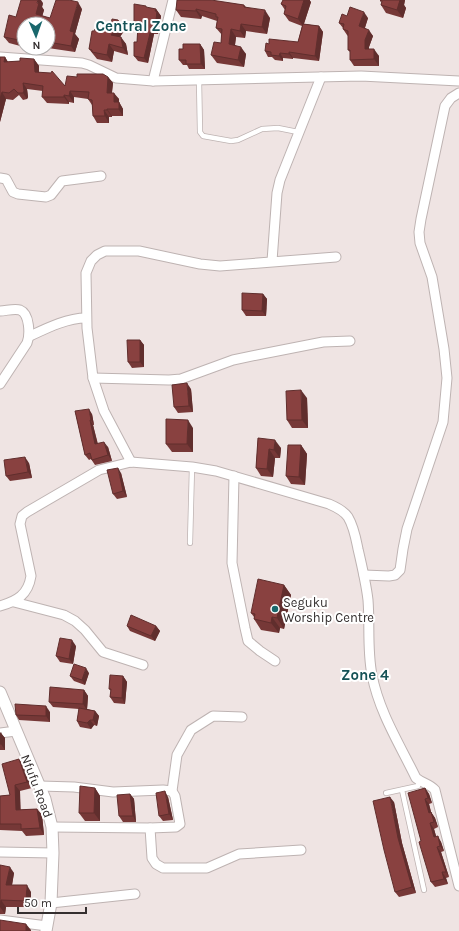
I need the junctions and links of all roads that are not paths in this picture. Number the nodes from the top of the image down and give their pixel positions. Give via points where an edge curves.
1 (173, 0) edge
2 (0, 57) edge
3 (321, 77) junction
4 (199, 80) junction
5 (153, 81) junction
6 (459, 81) edge
7 (459, 93) edge
8 (298, 132) junction
9 (101, 176) dead end
10 (0, 178) edge
11 (336, 257) dead end
12 (272, 261) junction
13 (0, 311) edge
14 (86, 318) junction
15 (30, 336) junction
16 (350, 341) dead end
17 (93, 378) junction
18 (0, 384) edge
19 (131, 462) junction
20 (192, 467) junction
21 (234, 476) junction
22 (190, 543) dead end
23 (364, 575) junction
24 (14, 602) junction
25 (0, 606) edge
26 (275, 661) dead end
27 (143, 665) dead end
28 (0, 692) edge
29 (242, 717) dead end
30 (16, 731) junction
31 (0, 733) edge
32 (419, 781) junction
33 (40, 786) junction
34 (402, 790) junction
35 (172, 791) junction
36 (386, 793) dead end
37 (52, 827) junction
38 (150, 828) junction
39 (300, 850) dead end
40 (0, 852) edge
41 (53, 853) junction
42 (459, 886) edge
43 (424, 890) dead end
44 (134, 894) dead end
45 (51, 903) junction
46 (0, 920) edge
47 (46, 928) edge

1 - 5 street
2 - 5 street via 82,63 116,78
3 - 4 street
3 - 6 street via 361,76
3 - 8 street
4 - 5 street
4 - 8 lane via 200,132 203,136 231,141 262,128
7 - 23 street via 445,106 419,232 436,294 444,348 446,378 443,422 407,529 400,570 389,576
8 - 12 street via 277,193
9 - 10 street via 62,181 51,195 46,197 13,192 6,179
11 - 12 street
12 - 14 street via 213,265 139,251 105,251 91,261 86,273
13 - 15 street via 19,310 25,313
14 - 15 street via 58,324
14 - 17 street
15 - 18 street
16 - 17 street via 304,345 234,360 169,380
17 - 19 street via 104,411
19 - 20 street
19 - 24 street via 99,470 22,516 20,524 31,576 25,592
20 - 21 street
20 - 22 lane
21 - 23 street via 339,509 348,517 355,534
21 - 26 street via 232,563 245,628 248,641
23 - 32 street via 372,675 384,714
24 - 25 street
24 - 27 street via 64,615 75,621 103,652
28 - 30 street, Nfufu Road
29 - 35 street via 213,716 191,730 178,755
30 - 31 street
30 - 33 street, Nfufu Road
32 - 34 lane via 418,786
32 - 42 street via 434,790
33 - 35 street via 113,792
33 - 37 street, Nfufu Road
34 - 36 lane
34 - 43 lane
35 - 38 street via 180,824 176,827
37 - 38 street
37 - 41 street, Nfufu Road
38 - 39 street via 152,858 163,868 210,867 239,854
40 - 41 street
41 - 45 street, Nfufu Road
44 - 45 street
45 - 47 street, Nfufu Road
46 - 47 street

